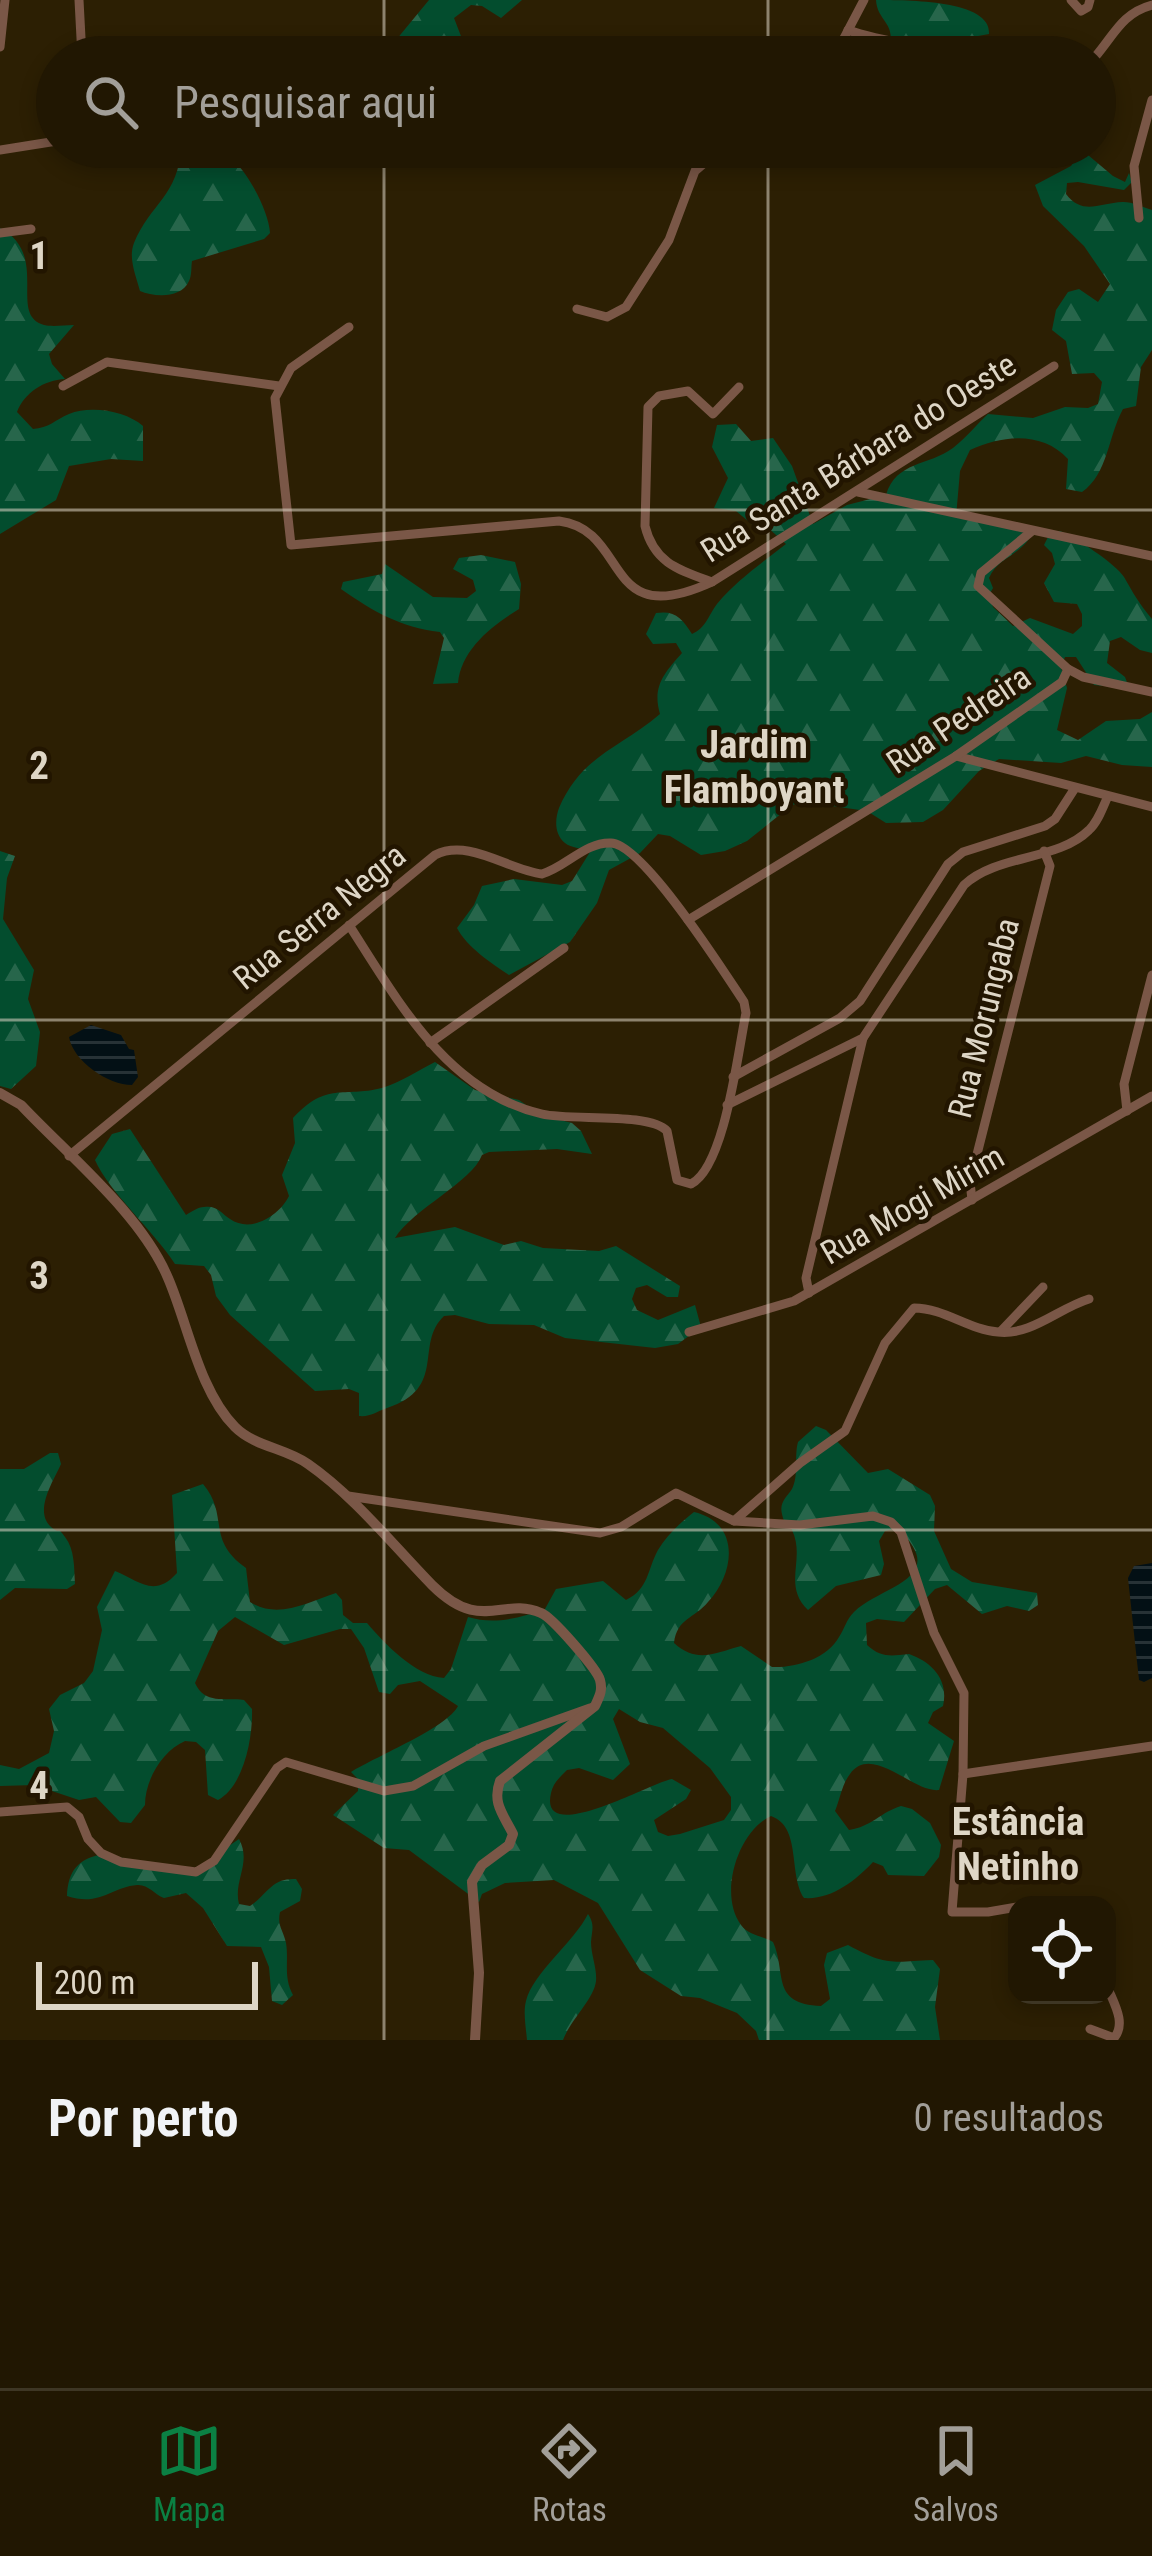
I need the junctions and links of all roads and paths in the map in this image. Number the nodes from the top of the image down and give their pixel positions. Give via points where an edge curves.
1 (5, 0) edge
2 (79, 0) edge
3 (864, 0) edge
4 (1071, 0) edge
5 (1090, 0) edge
6 (1152, 5) edge
7 (848, 30) junction
8 (81, 36) edge
9 (845, 36) edge
10 (867, 36) edge
11 (1113, 36) edge
12 (0, 47) edge
13 (1152, 100) edge
14 (36, 145) edge
15 (0, 150) edge
16 (698, 168) edge
17 (1139, 218) dead end
18 (31, 229) dead end
19 (0, 233) edge
20 (577, 309) dead end
21 (349, 327) dead end
22 (1054, 366) dead end
23 (63, 386) dead end
24 (279, 386) junction
25 (739, 387) dead end
26 (857, 491) junction
27 (1032, 530) junction
28 (1152, 556) edge
29 (712, 582) junction
30 (1069, 669) junction
31 (1152, 692) edge
32 (956, 756) junction
33 (1075, 788) junction
34 (1108, 796) junction
35 (1152, 807) edge
36 (1044, 851) junction
37 (688, 920) junction
38 (350, 925) junction
39 (564, 948) dead end
40 (1152, 975) edge
41 (863, 1038) junction
42 (430, 1043) junction
43 (733, 1076) junction
44 (0, 1093) edge
45 (1152, 1097) edge
46 (727, 1106) junction
47 (1126, 1111) junction
48 (69, 1156) junction
49 (972, 1200) junction
50 (1043, 1287) dead end
51 (809, 1293) junction
52 (1089, 1299) dead end
53 (689, 1332) dead end
54 (999, 1333) junction
55 (343, 1495) junction
56 (734, 1521) junction
57 (596, 1706) junction
58 (1152, 1747) edge
59 (963, 1774) junction
60 (0, 1812) edge
61 (1008, 1908) edge
62 (1113, 2004) edge
63 (1090, 2029) dead end
64 (475, 2040) edge

1 - 12 street
2 - 8 street
3 - 7 street
4 - 5 street via 1081,11
6 - 11 street via 1132,11
7 - 9 street
7 - 10 street
13 - 17 street via 1134,166
14 - 15 street
16 - 20 street via 669,240 626,307 607,317
18 - 19 street
21 - 24 street via 308,352
22 - 26 street, Rua Santa Bárbara do Oeste
23 - 24 street via 106,362
24 - 29 street, Rua Santa Bárbara do Oeste via 291,545 560,521 589,532 643,594
25 - 29 street via 712,415 688,391 659,396 648,407 649,542 669,567
26 - 27 street
26 - 29 street, Rua Santa Bárbara do Oeste
27 - 28 street
27 - 30 street via 981,573 978,586
30 - 31 street
30 - 32 street, Rua Pedreira via 1062,682
32 - 33 street
32 - 37 street, Rua Pedreira
33 - 34 street
33 - 43 street via 1046,826 948,864 860,1001 840,1018
34 - 35 street
34 - 36 street via 1092,828
36 - 41 street via 978,872 964,885
36 - 49 street, Rua Morungaba via 1049,866 972,1172
37 - 38 street, Rua Serra Negra via 630,850 609,843 542,874 445,850
37 - 43 street, Rua Serra Negra via 744,1002
38 - 42 street
38 - 48 street, Rua Serra Negra
39 - 42 street
40 - 47 street via 1124,1084
41 - 46 street
41 - 51 street via 806,1278
42 - 46 street, Rua Serra Negra via 473,1084 539,1114 655,1121 667,1131 672,1172 683,1184 705,1173
43 - 46 street, Rua Serra Negra
44 - 48 street
45 - 47 street, Rua Mogi Mirim
47 - 49 street, Rua Mogi Mirim
48 - 55 street via 136,1225 236,1427 306,1462
49 - 51 street, Rua Mogi Mirim
50 - 54 street
51 - 53 street, Rua Mogi Mirim
52 - 54 street via 1024,1330
54 - 56 street via 914,1309 885,1343 845,1431
55 - 56 street via 600,1533 676,1493
55 - 57 street via 443,1596 479,1614 544,1613 599,1676
56 - 59 street via 800,1525 873,1516 896,1527 964,1693
57 - 60 street via 484,1746 413,1786 384,1791 286,1762 214,1861 196,1872 101,1853 68,1807
57 - 64 street via 500,1781 495,1794 513,1834 472,1882
58 - 59 street
59 - 61 street via 952,1912
62 - 63 street via 1120,2023 1114,2038

